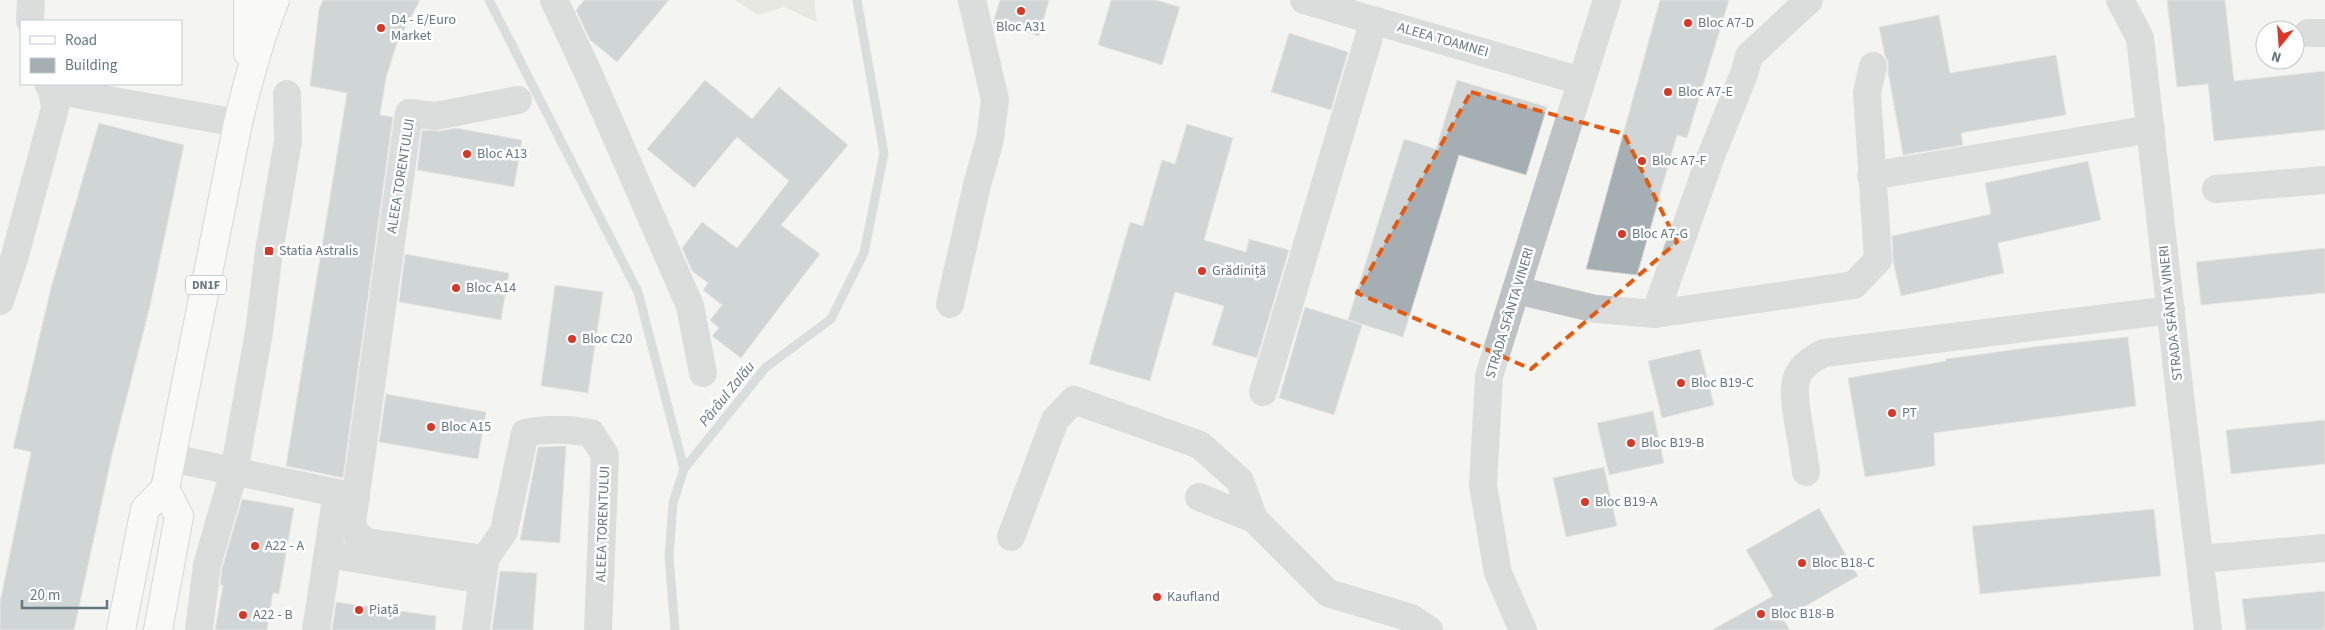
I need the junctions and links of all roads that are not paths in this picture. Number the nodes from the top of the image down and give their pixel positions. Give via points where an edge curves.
1 (31, 0) edge
2 (248, 0) edge
3 (276, 0) edge
4 (554, 0) edge
5 (972, 0) edge
6 (1304, 0) edge
7 (1607, 0) edge
8 (1809, 0) edge
9 (2120, 0) edge
10 (30, 20) edge
11 (1374, 20) junction
12 (1873, 66) dead end
13 (1581, 81) junction
14 (248, 82) junction
15 (50, 87) edge
16 (288, 94) dead end
17 (518, 100) dead end
18 (238, 123) junction
19 (2151, 129) junction
20 (1871, 176) junction
21 (2325, 180) edge
22 (2216, 189) dead end
23 (1516, 290) junction
24 (0, 302) edge
25 (950, 304) dead end
26 (2171, 310) junction
27 (1655, 314) junction
28 (703, 373) dead end
29 (1262, 392) dead end
30 (171, 458) junction
31 (234, 472) junction
32 (1806, 472) dead end
33 (165, 489) junction
34 (346, 495) junction
35 (1199, 496) dead end
36 (1254, 519) junction
37 (1011, 538) dead end
38 (2325, 548) edge
39 (328, 554) junction
40 (2200, 559) junction
41 (484, 569) junction
42 (121, 630) edge
43 (158, 630) edge
44 (198, 630) edge
45 (316, 630) edge
46 (476, 630) edge
47 (598, 630) edge
48 (1429, 630) edge
49 (1523, 630) edge
50 (2208, 630) edge

1 - 10 street
2 - 14 main road
3 - 14 main road, DN1F
4 - 28 street via 690,306
5 - 25 street via 995,100 990,139
6 - 11 street, ALEEA TOAMNEI
7 - 13 street, STRADA SFÂNTA VINERI
8 - 27 street via 1748,56
9 - 19 street, STRADA SFÂNTA VINERI via 2140,38
11 - 13 street, ALEEA TOAMNEI
11 - 29 street
12 - 20 street via 1867,93
13 - 23 street, STRADA SFÂNTA VINERI
14 - 18 main road, DN1F
15 - 18 street
15 - 24 street via 55,108
16 - 31 street via 288,141
17 - 34 street, ALEEA TORENTULUI via 436,116 409,113
18 - 30 main road, DN1F
19 - 20 street
19 - 26 street, STRADA SFÂNTA VINERI
20 - 27 street via 1878,260 1854,285
21 - 22 street
23 - 27 street via 1596,310
23 - 49 street, STRADA SFÂNTA VINERI via 1489,376 1483,485 1498,573
26 - 32 street via 1824,353 1805,365 1793,389
26 - 40 street, STRADA SFÂNTA VINERI
30 - 31 street
30 - 33 main road, DN1F
31 - 34 street
31 - 44 street via 207,565
33 - 42 main road via 145,509
33 - 43 main road via 179,516
34 - 39 street
34 - 41 street, ALEEA TORENTULUI via 356,534 367,542
35 - 36 street
36 - 37 street via 1240,481 1200,445 1074,400 1055,420
36 - 48 street via 1328,593 1411,618
38 - 40 street
39 - 41 street
39 - 45 street
40 - 50 street, STRADA SFÂNTA VINERI
41 - 46 street
41 - 47 street, ALEEA TORENTULUI via 504,531 525,434 544,429 591,433 605,455

